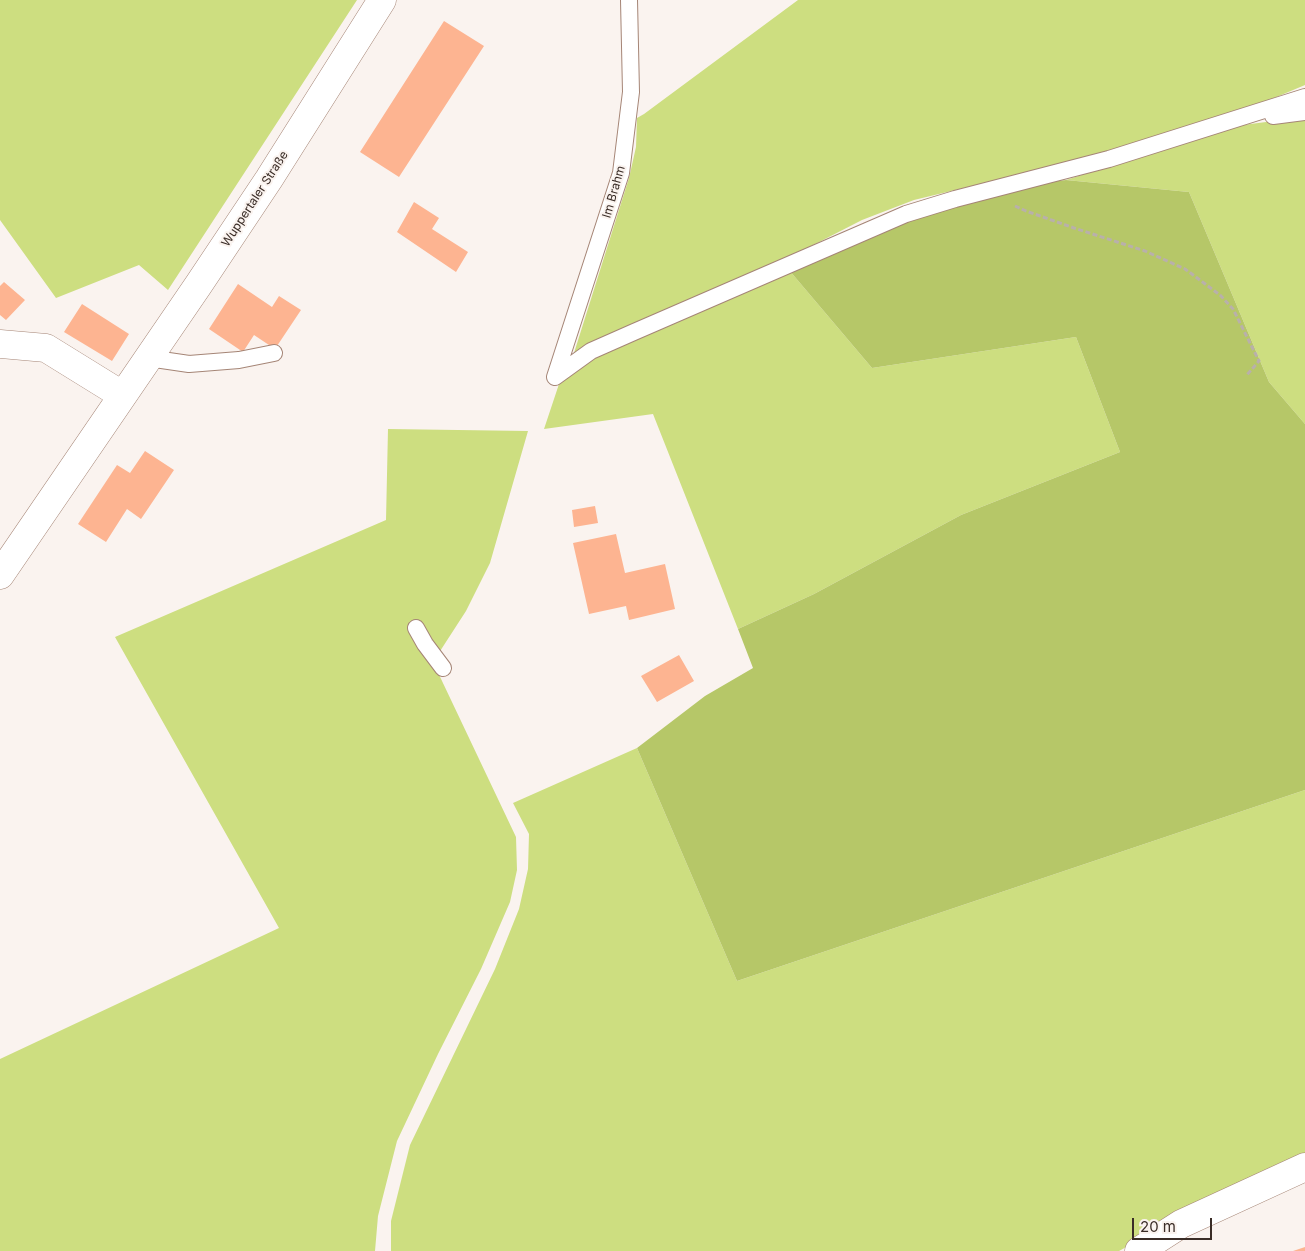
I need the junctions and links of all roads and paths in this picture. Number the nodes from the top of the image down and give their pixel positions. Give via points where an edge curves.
1 (382, 0) edge
2 (629, 0) edge
3 (1305, 97) edge
4 (1305, 112) edge
5 (1228, 121) junction
6 (985, 192) junction
7 (0, 344) edge
8 (274, 353) dead end
9 (148, 358) junction
10 (1246, 376) dead end
11 (122, 395) junction
12 (0, 575) edge
13 (416, 628) dead end
14 (443, 668) dead end
15 (1305, 1167) edge
16 (1139, 1251) edge

1 - 9 main road, Wuppertaler Straße via 269,179
2 - 6 lane, Im Brahm via 631,92 621,173 555,376 608,344 906,214
3 - 5 lane
4 - 5 lane
5 - 6 lane via 1109,159
6 - 10 path via 1026,211 1145,251 1185,269 1233,309 1259,361
7 - 11 main road via 46,348
8 - 9 lane via 239,360 188,364
9 - 11 main road, Wuppertaler Straße
11 - 12 main road, Wuppertaler Straße
13 - 14 lane
15 - 16 main road via 1181,1224

